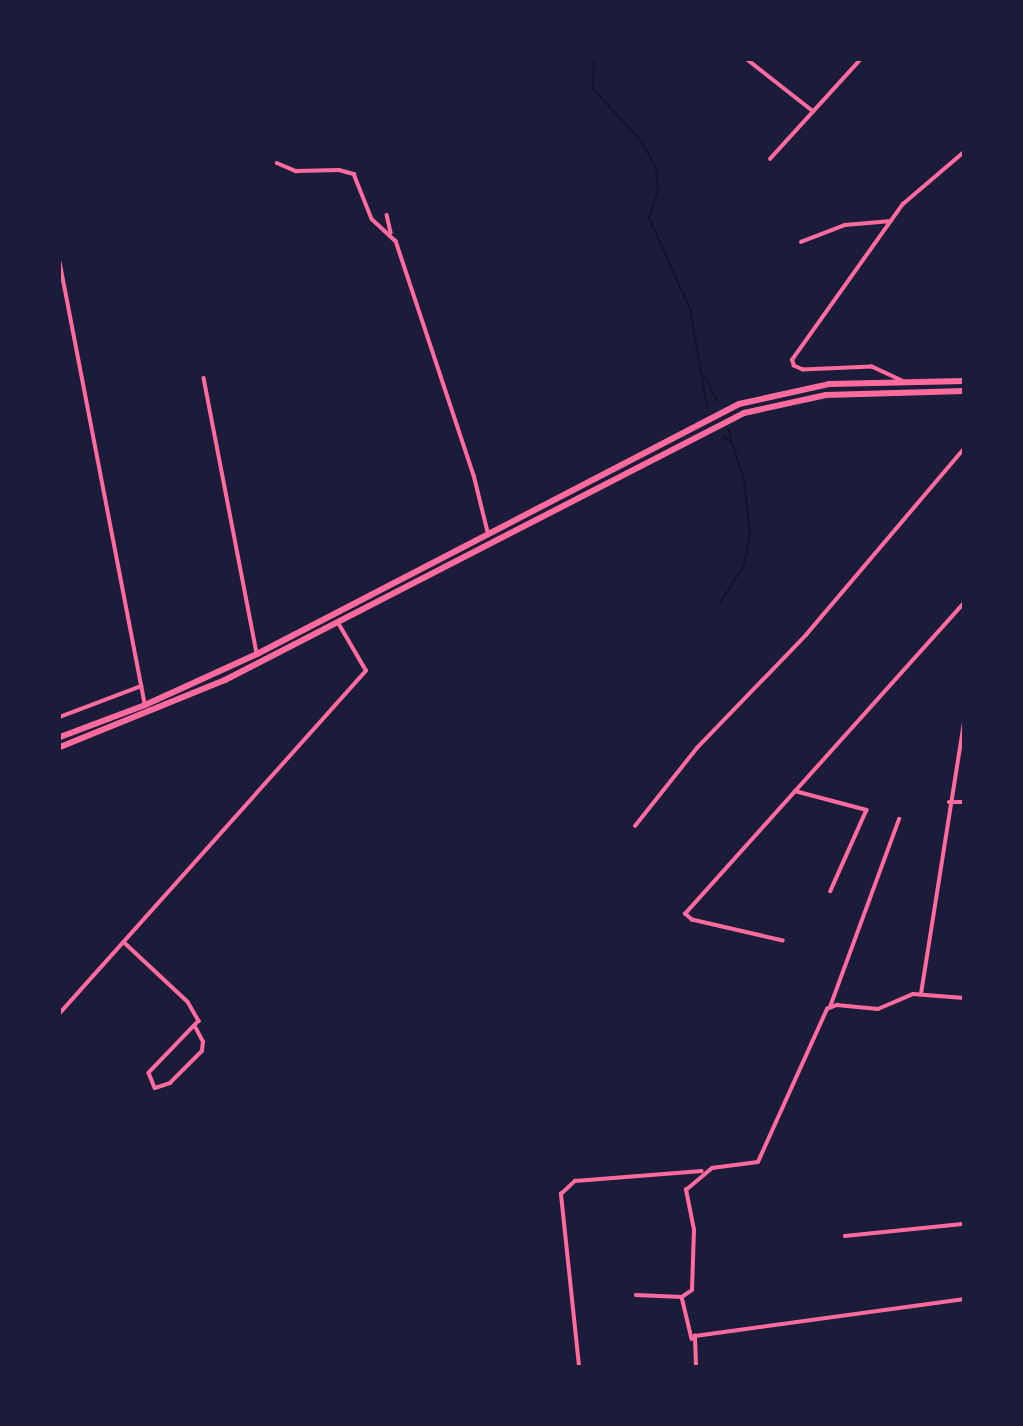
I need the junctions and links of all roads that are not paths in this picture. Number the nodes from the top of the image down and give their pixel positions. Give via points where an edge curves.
1 (748, 60) edge
2 (860, 60) edge
3 (813, 111) junction
4 (964, 152) edge
5 (770, 159) dead end
6 (277, 163) dead end
7 (387, 215) dead end
8 (891, 220) junction
9 (391, 235) junction
10 (801, 242) dead end
11 (60, 262) edge
12 (204, 378) dead end
13 (902, 380) junction
14 (964, 381) edge
15 (964, 391) edge
16 (964, 449) edge
17 (488, 532) junction
18 (964, 603) edge
19 (338, 623) junction
20 (257, 654) junction
21 (141, 686) junction
22 (145, 705) junction
23 (60, 717) edge
24 (964, 721) edge
25 (60, 737) edge
26 (60, 747) edge
27 (795, 791) junction
28 (949, 802) junction
29 (964, 802) edge
30 (899, 819) dead end
31 (635, 826) dead end
32 (831, 891) dead end
33 (783, 941) dead end
34 (125, 943) junction
35 (921, 994) junction
36 (964, 998) edge
37 (830, 1007) junction
38 (60, 1013) edge
39 (195, 1027) junction
40 (705, 1171) junction
41 (964, 1224) edge
42 (845, 1236) dead end
43 (636, 1295) dead end
44 (682, 1297) junction
45 (964, 1299) edge
46 (692, 1339) junction
47 (579, 1367) edge
48 (696, 1367) edge

1 - 3 street
2 - 3 street
3 - 5 street
4 - 8 street via 903,204
6 - 9 street via 296,171 354,174 372,219
7 - 9 street
8 - 10 street via 845,225
8 - 13 street via 797,351 793,364 803,370 879,368
9 - 17 street via 474,475
11 - 21 street
12 - 20 street
13 - 14 highway
13 - 17 highway via 829,384 748,401
15 - 19 highway via 826,395 744,414
16 - 31 street via 806,635 697,748
17 - 20 highway
18 - 27 street
19 - 26 highway via 167,705
19 - 34 street via 366,671 236,812
20 - 22 highway
21 - 22 street
21 - 23 street
22 - 25 highway
24 - 28 street
27 - 32 street via 867,810
27 - 33 street via 685,914 692,920
28 - 29 street
28 - 35 street
30 - 37 street
34 - 38 street
34 - 39 street via 194,1009 199,1021
35 - 36 street
35 - 37 street via 878,1009
37 - 40 street via 757,1163
39 - 39 street via 149,1073 155,1088 170,1083 202,1051
40 - 44 street via 685,1192 693,1224 694,1279 692,1290
40 - 47 street via 575,1181 561,1194
41 - 42 street
43 - 44 street
44 - 46 street
45 - 46 street
46 - 48 street

